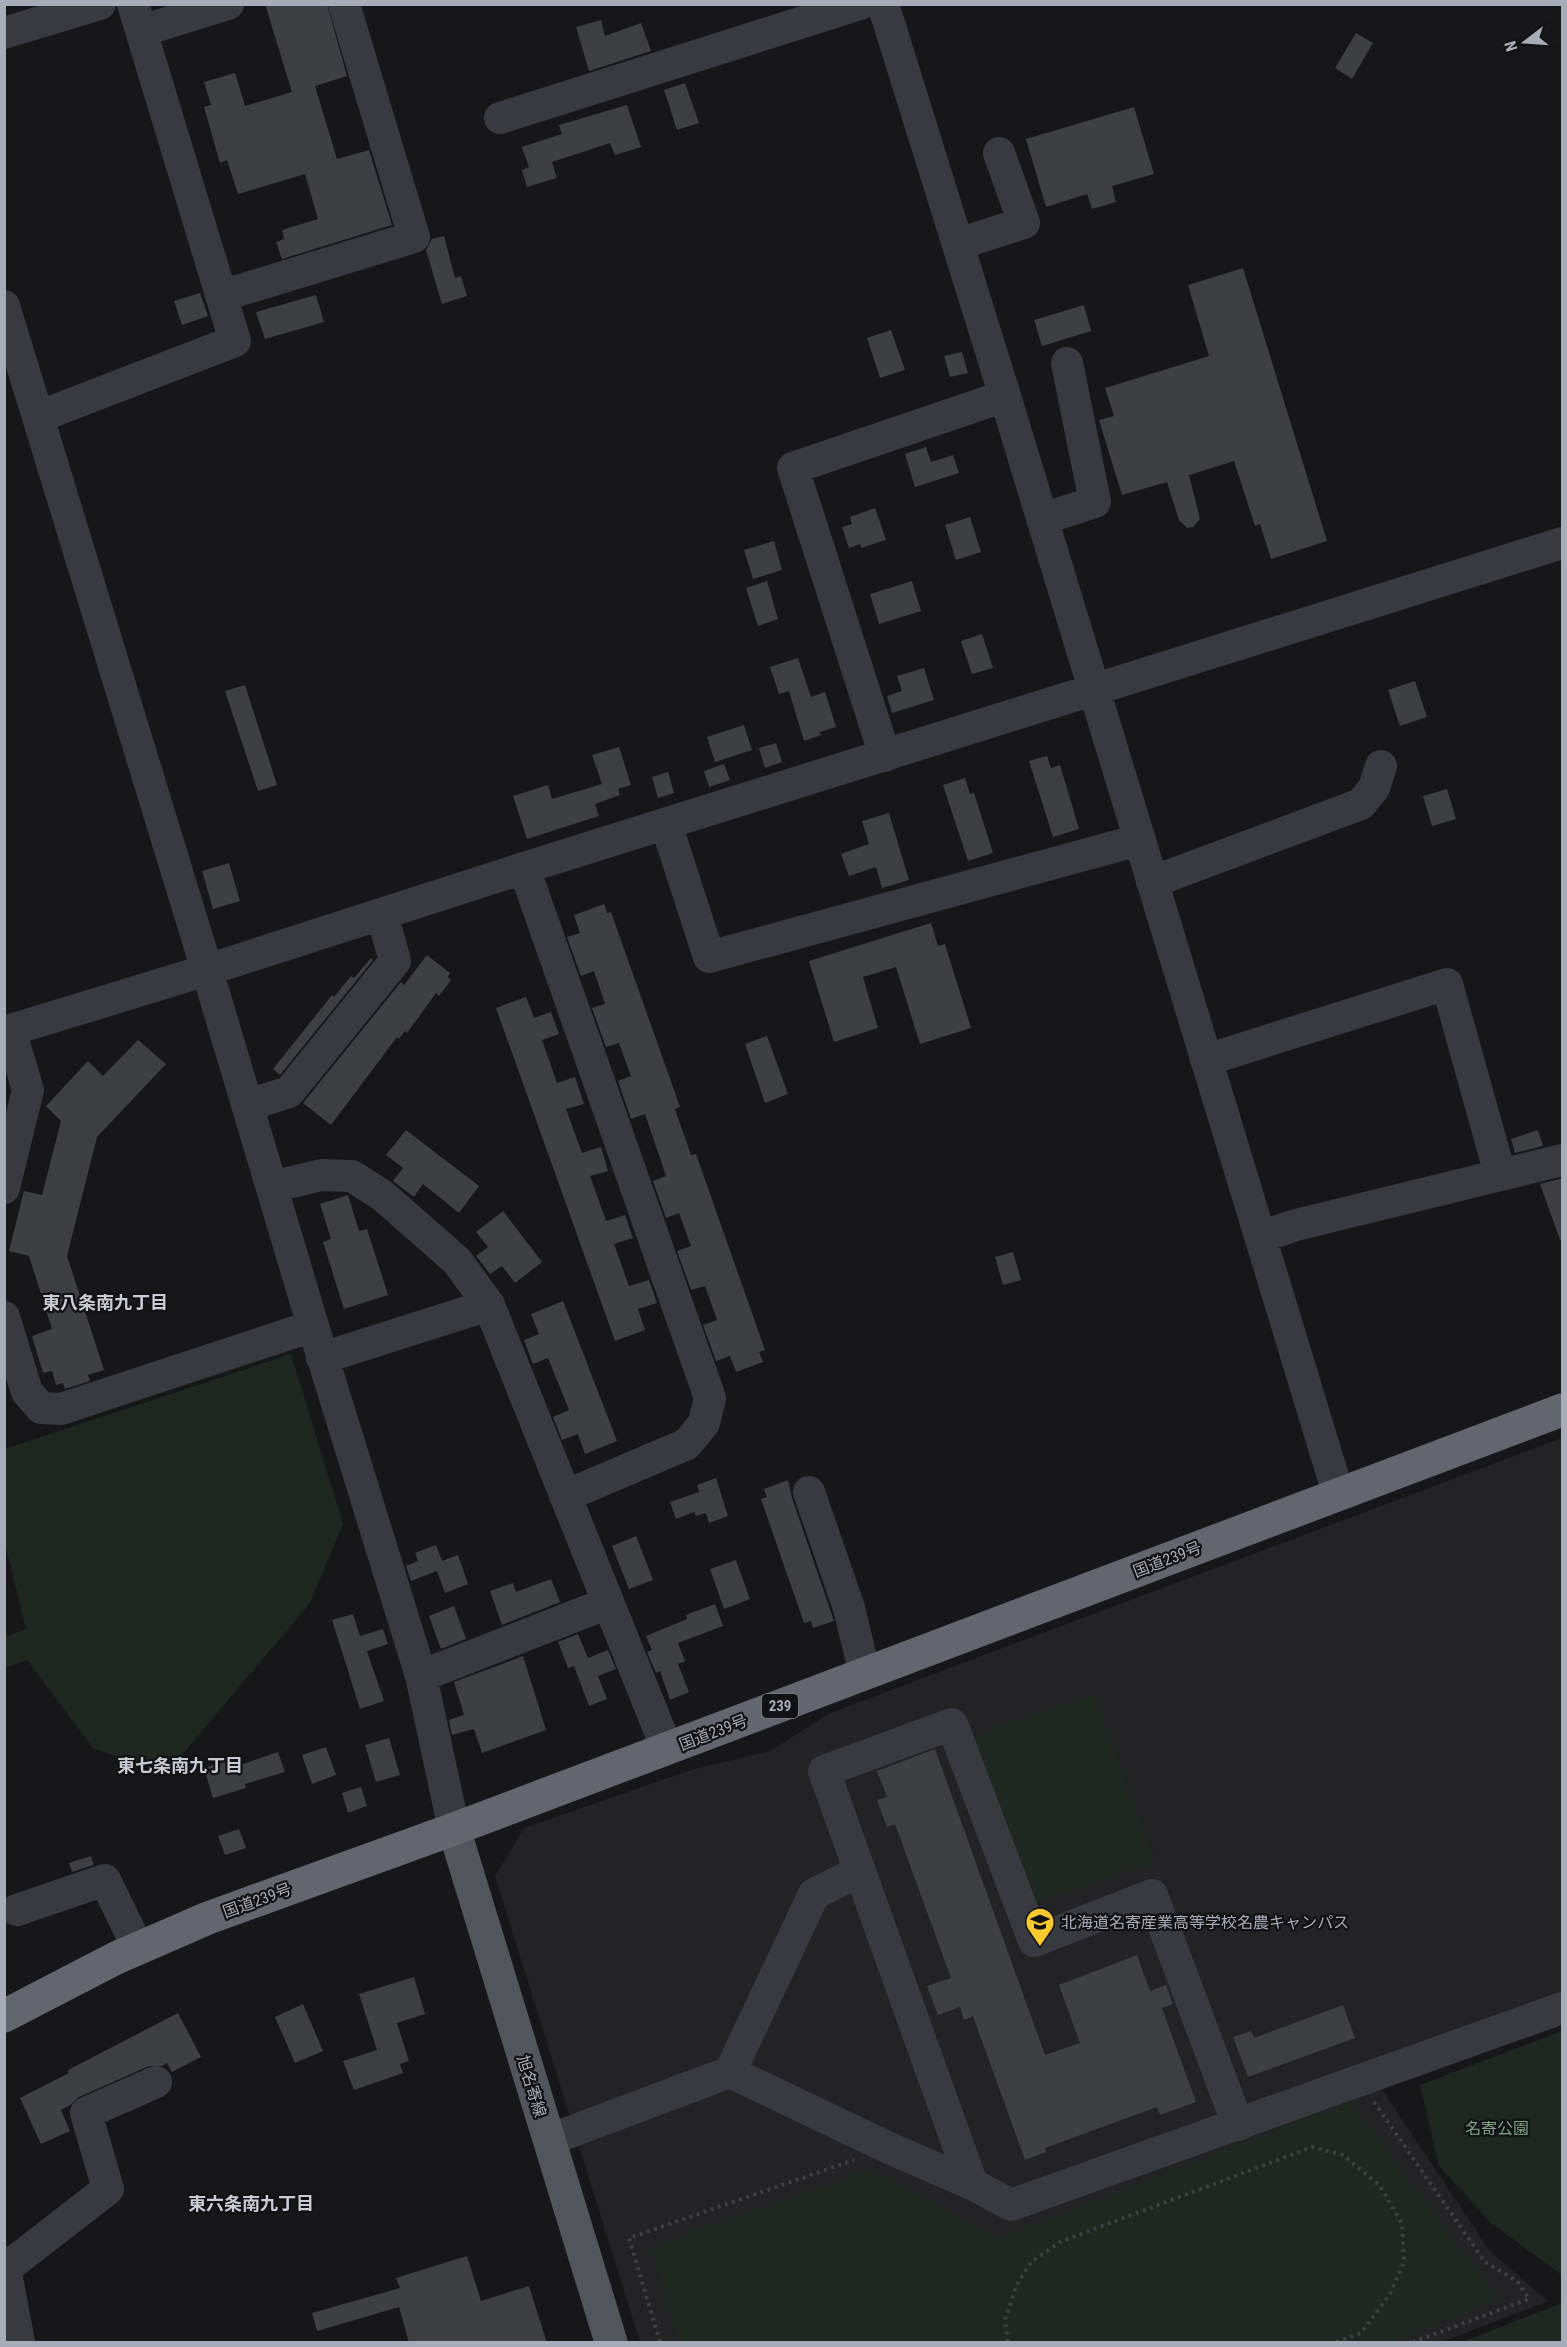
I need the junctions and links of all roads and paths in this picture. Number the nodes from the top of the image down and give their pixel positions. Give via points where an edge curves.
1 (100, 4) edge
2 (228, 4) edge
3 (344, 4) edge
4 (860, 4) edge
5 (883, 4) edge
6 (137, 18) edge
7 (4, 33) edge
8 (500, 118) dead end
9 (999, 153) dead end
10 (958, 244) junction
11 (221, 296) junction
12 (4, 306) edge
13 (1067, 363) dead end
14 (1005, 396) junction
15 (38, 417) junction
16 (1042, 519) junction
17 (1563, 543) edge
18 (1093, 691) junction
19 (885, 756) junction
20 (1381, 766) dead end
21 (666, 824) junction
22 (1139, 840) junction
23 (524, 868) junction
24 (1152, 882) junction
25 (382, 914) junction
26 (207, 970) junction
27 (7, 1031) edge
28 (1206, 1060) junction
29 (248, 1105) junction
30 (1563, 1160) edge
31 (1500, 1174) junction
32 (272, 1187) junction
33 (4, 1188) edge
34 (1260, 1237) junction
35 (489, 1305) junction
36 (4, 1317) edge
37 (313, 1326) junction
38 (322, 1358) junction
39 (1563, 1410) edge
40 (809, 1492) dead end
41 (1338, 1493) junction
42 (565, 1496) junction
43 (608, 1603) junction
44 (865, 1674) junction
45 (421, 1676) junction
46 (667, 1749) junction
47 (454, 1829) junction
48 (860, 1871) junction
49 (17, 1910) dead end
50 (138, 1948) junction
51 (1563, 2008) edge
52 (4, 2016) edge
53 (730, 2072) junction
54 (156, 2082) dead end
55 (1360, 2082) junction
56 (1238, 2125) junction
57 (549, 2140) junction
58 (889, 2148) junction
59 (972, 2184) junction
60 (5, 2265) edge
61 (19, 2343) edge
62 (610, 2343) edge
63 (660, 2343) edge
64 (1008, 2343) edge
65 (1336, 2343) edge
66 (1413, 2343) edge

1 - 7 street
2 - 6 street
3 - 11 street via 414,237
4 - 8 street
5 - 10 street
6 - 11 street
9 - 10 street via 1024,223
10 - 14 street
11 - 15 street via 235,341
12 - 15 street
13 - 16 street via 1095,502
14 - 16 street
14 - 19 street via 793,468
15 - 26 street
16 - 18 street
17 - 18 street
18 - 19 street
18 - 22 street
19 - 21 street
20 - 24 street via 1374,788 1361,804
21 - 22 street via 709,957
21 - 23 street
22 - 24 street
23 - 25 street
23 - 42 street via 710,1398 704,1423 687,1444
24 - 28 street
25 - 26 street
25 - 29 street via 395,961 289,1092
26 - 27 street
26 - 29 street
27 - 33 street via 28,1090
28 - 31 street via 1447,984
28 - 34 street
29 - 32 street
30 - 31 street
31 - 34 street
32 - 35 street via 321,1175 352,1176 383,1196 457,1261
32 - 37 street
34 - 41 street
35 - 38 street
35 - 42 street
36 - 37 street via 27,1392 41,1408 61,1409
37 - 38 street
38 - 45 street
39 - 41 highway, 国道239号 / 239
40 - 44 street via 849,1608
41 - 44 highway, 国道239号 / 239
42 - 43 street
43 - 45 street
43 - 46 street
44 - 46 highway, 国道239号 / 239
45 - 47 street
46 - 47 highway, 国道239号 / 239
47 - 50 highway, 国道239号 / 239 via 208,1918
47 - 57 main road, 旭名寄線
48 - 53 street via 814,1894
48 - 56 street via 824,1771 952,1724 1034,1941 1152,1895
48 - 59 street
49 - 50 street via 105,1880
50 - 52 highway, 国道239号 / 239
51 - 55 street
53 - 57 street
53 - 58 street
54 - 60 street via 86,2113 108,2189
55 - 56 street
55 - 66 path via 1485,2262 1517,2281 1529,2298
56 - 59 street via 1011,2205
57 - 62 main road, 旭名寄線
58 - 59 street
58 - 63 path via 628,2238
60 - 61 street
64 - 65 path via 1005,2320 1016,2286 1031,2262 1060,2242 1312,2147 1343,2155 1380,2186 1402,2224 1404,2262 1390,2294 1361,2333

